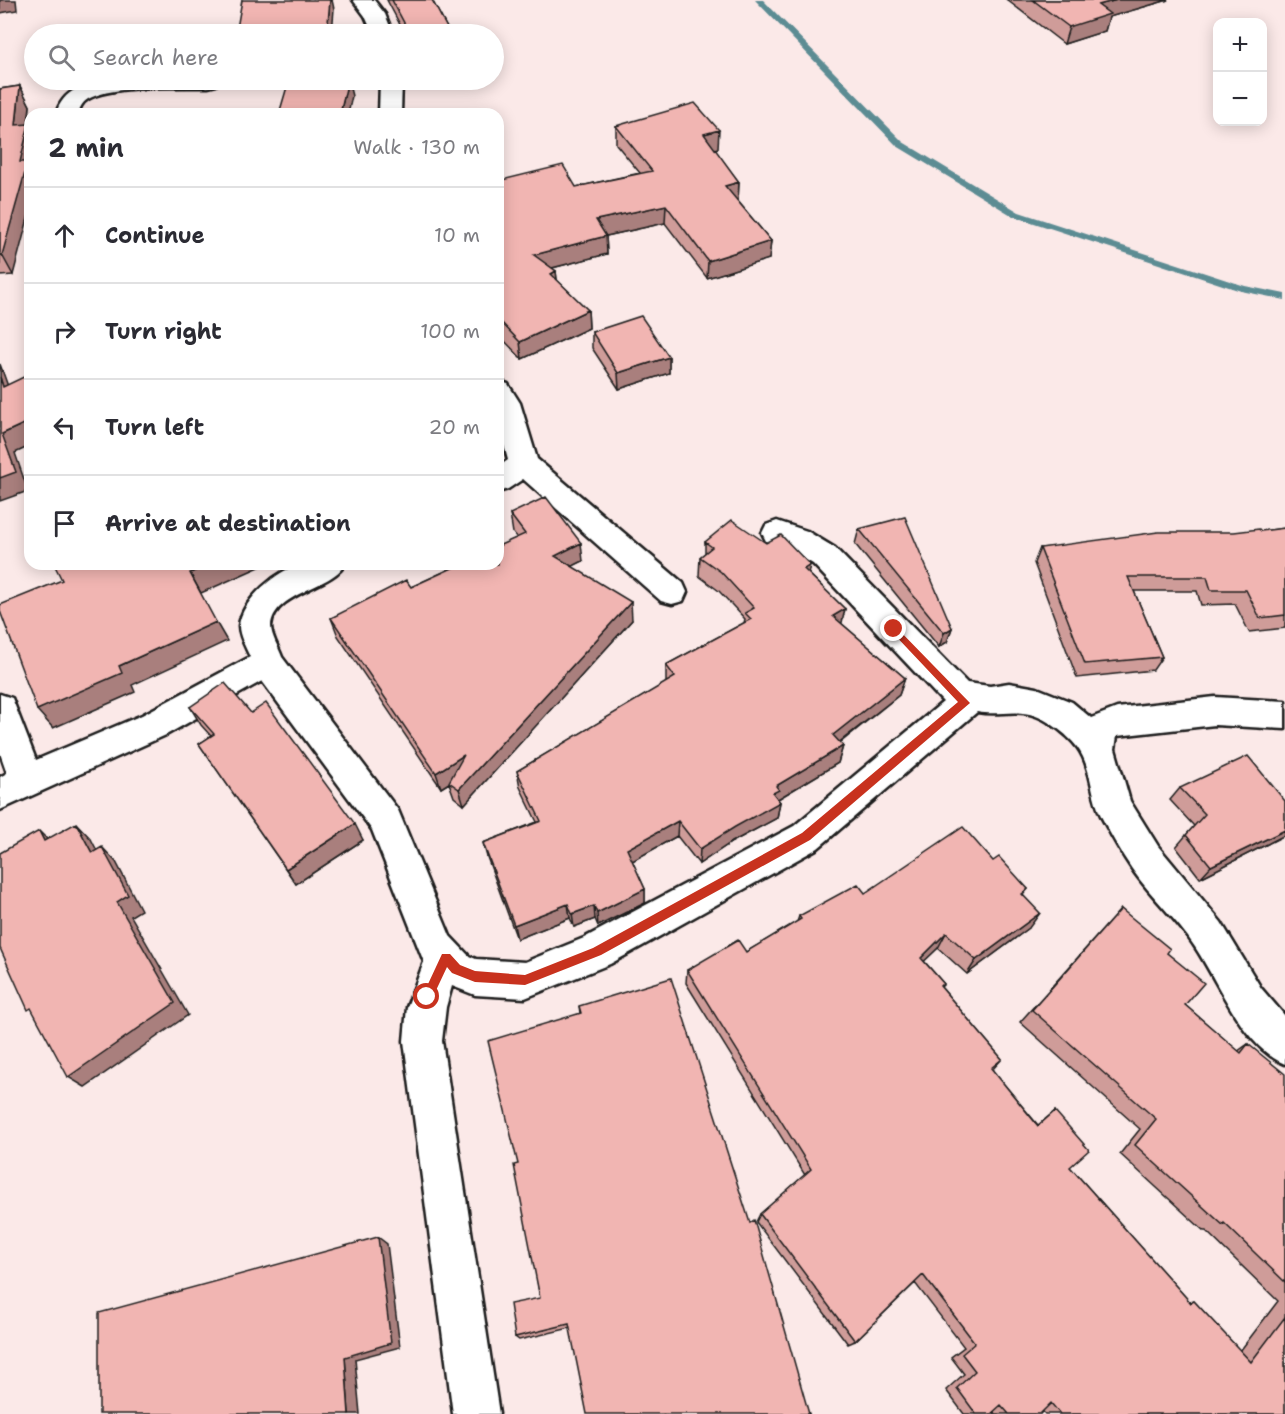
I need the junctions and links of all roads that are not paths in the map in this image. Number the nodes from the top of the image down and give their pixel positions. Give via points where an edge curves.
1 (363, 0) edge
2 (379, 24) edge
3 (91, 90) edge
4 (391, 90) edge
5 (65, 104) edge
6 (390, 108) edge
7 (504, 400) edge
8 (524, 464) junction
9 (504, 477) edge
10 (777, 534) edge
11 (319, 570) edge
12 (672, 592) dead end
13 (271, 669) junction
14 (965, 703) junction
15 (0, 708) edge
16 (1285, 715) edge
17 (1098, 749) junction
18 (14, 787) edge
19 (446, 958) junction
20 (1285, 1045) edge
21 (476, 1414) edge

1 - 2 street
3 - 5 street
4 - 6 street
7 - 8 street
8 - 9 street
8 - 12 street
10 - 14 street via 796,539 824,556
11 - 13 street via 279,591 258,612 254,627
13 - 18 street via 259,667 154,725
13 - 19 street via 386,821 436,948
14 - 17 street via 967,698 1007,697 1038,703 1078,724
14 - 19 street via 806,837 597,951 525,980 475,977 456,969
15 - 18 street
16 - 17 street via 1215,711 1117,722 1104,726
17 - 20 street via 1114,806 1145,858 1208,934 1247,1001
19 - 21 street via 427,997 423,1041

